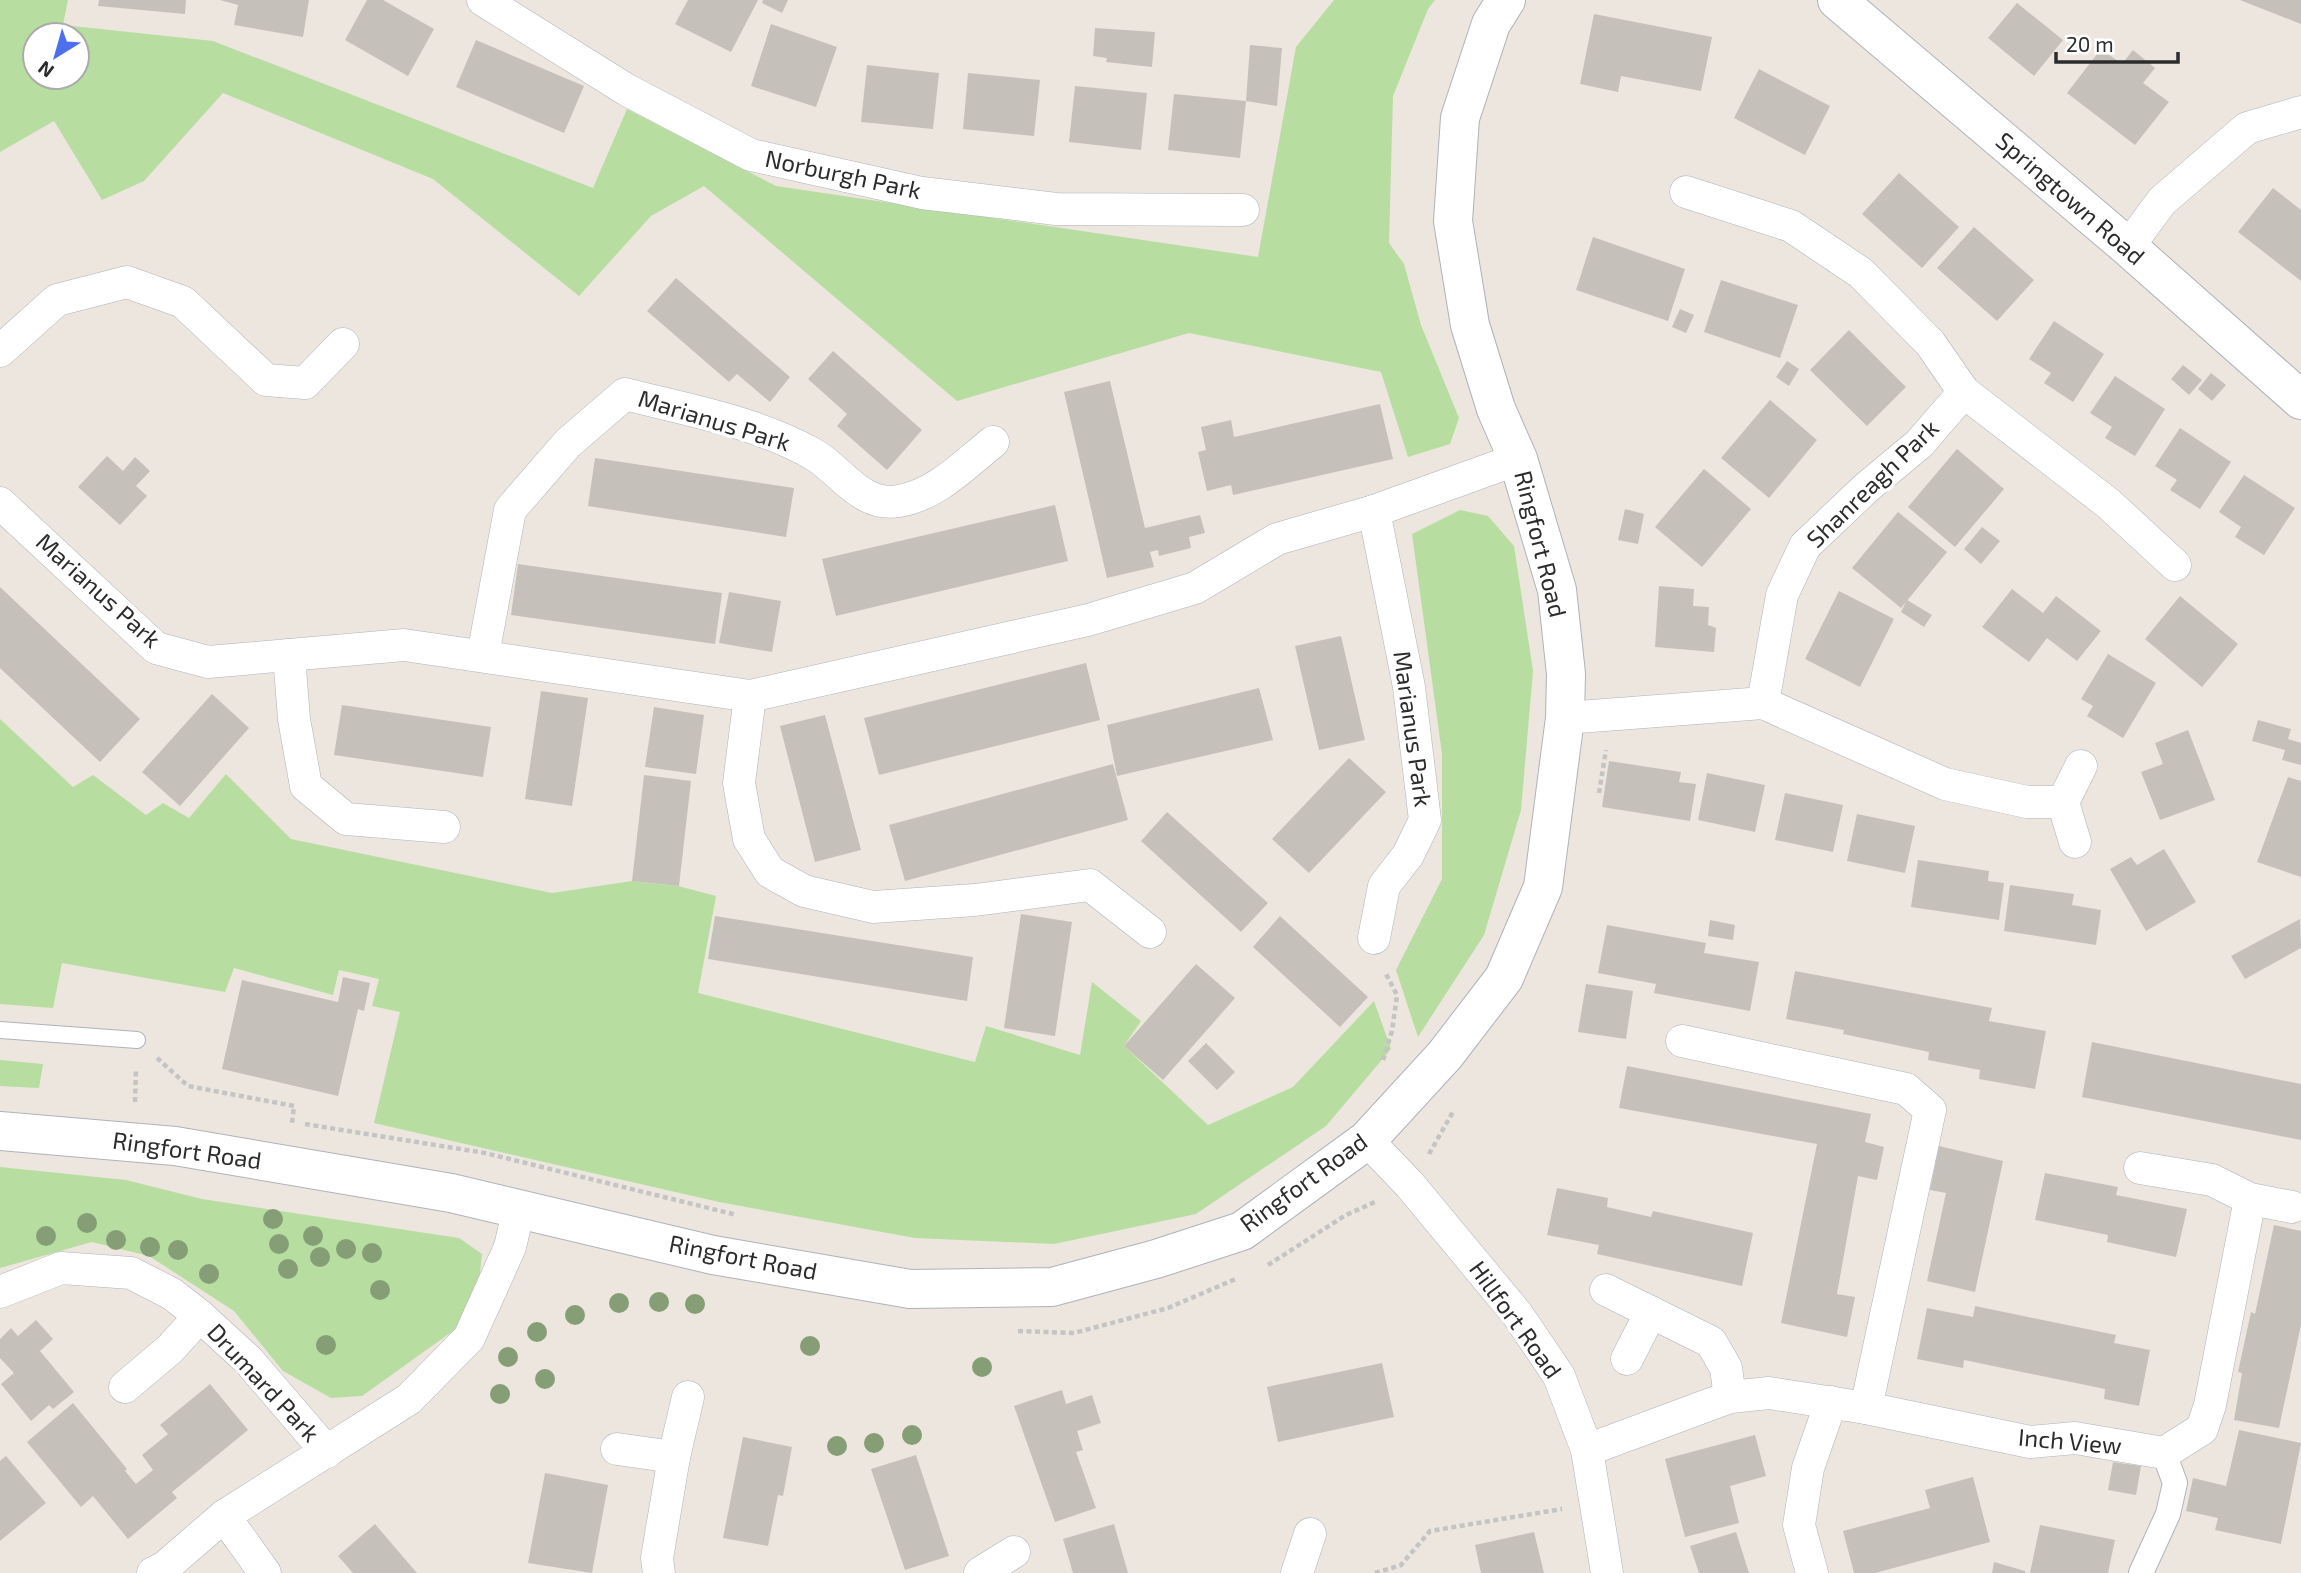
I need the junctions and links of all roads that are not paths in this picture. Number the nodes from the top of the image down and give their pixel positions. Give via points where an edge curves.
1 (484, 0) edge
2 (1506, 0) edge
3 (1838, 0) edge
4 (2301, 112) edge
5 (1686, 192) dead end
6 (1243, 210) dead end
7 (2128, 247) junction
8 (343, 344) dead end
9 (0, 351) edge
10 (1964, 392) junction
11 (2301, 400) edge
12 (993, 442) dead end
13 (1518, 458) junction
14 (0, 503) edge
15 (1374, 511) junction
16 (2175, 565) dead end
17 (289, 655) junction
18 (484, 655) junction
19 (750, 696) junction
20 (1763, 703) junction
21 (1565, 718) junction
22 (2081, 766) dead end
23 (2063, 802) junction
24 (444, 827) dead end
25 (2075, 842) dead end
26 (1150, 932) dead end
27 (1374, 938) road end
28 (0, 1030) edge
29 (137, 1040) road end
30 (1682, 1041) dead end
31 (0, 1131) edge
32 (1367, 1140) junction
33 (2140, 1168) dead end
34 (2250, 1199) junction
35 (2292, 1207) dead end
36 (519, 1208) junction
37 (1606, 1290) dead end
38 (0, 1292) edge
39 (1651, 1312) junction
40 (200, 1316) junction
41 (1628, 1359) dead end
42 (125, 1387) dead end
43 (688, 1397) dead end
44 (1730, 1397) junction
45 (1831, 1402) junction
46 (1866, 1408) junction
47 (617, 1448) dead end
48 (1587, 1450) junction
49 (327, 1451) junction
50 (2164, 1453) junction
51 (674, 1457) junction
52 (224, 1516) junction
53 (1310, 1535) dead end
54 (1014, 1552) dead end
55 (153, 1573) edge
56 (265, 1573) edge
57 (659, 1573) edge
58 (980, 1573) edge
59 (1297, 1573) edge
60 (1607, 1573) edge
61 (1812, 1573) edge
62 (2141, 1573) edge

1 - 6 street, Norburgh Park via 627,90 751,155 922,193 1056,209
2 - 13 street, Ringfort Road via 1491,24 1460,118 1453,221 1470,325 1496,409
3 - 7 street, Springtown Road
4 - 7 street via 2247,128 2162,201
5 - 10 street via 1791,226 1861,272 1930,343
7 - 11 street, Springtown Road
8 - 9 street via 305,383 266,380 183,302 127,282 57,300
10 - 16 street via 2109,505
10 - 20 street, Shanreagh Park via 1919,444 1805,546 1782,594
12 - 18 street, Marianus Park via 930,492 896,502 858,493 826,461 795,444 625,394 568,443 510,510
13 - 15 street, Marianus Park
13 - 21 street, Ringfort Road via 1556,590 1566,674
14 - 17 street, Marianus Park via 156,648 208,662
15 - 19 street, Marianus Park via 1277,539 1195,588 1088,620
15 - 27 street, Marianus Park via 1409,687 1425,820 1408,855 1384,886
17 - 18 street, Marianus Park via 404,645
17 - 24 street via 306,786 346,818
18 - 19 street, Marianus Park
19 - 26 street via 739,783 750,839 770,872 804,891 873,907 1090,885
20 - 21 street
20 - 23 street via 1945,785 2027,802
21 - 32 street, Ringfort Road via 1543,887 1504,978 1445,1055
22 - 23 street
23 - 25 street
28 - 29 lane
30 - 46 street via 1906,1088 1930,1110
31 - 36 street, Ringfort Road via 175,1146
32 - 36 street, Ringfort Road via 1242,1231 1052,1287 910,1289 713,1255
32 - 48 street, Hillfort Road via 1517,1314 1559,1376
33 - 34 street via 2212,1180
34 - 35 street
34 - 50 street via 2202,1429
36 - 49 street, Drumard Park via 510,1247 469,1338 409,1399
37 - 39 street
38 - 40 street, Drumard Park via 61,1268 131,1273 172,1294
39 - 41 street
39 - 44 street via 1712,1342 1726,1368
40 - 42 street, Drumard Park
40 - 49 street, Drumard Park via 248,1360
43 - 51 street
44 - 45 street, Inch View via 1769,1393
44 - 48 street, Inch View
45 - 46 street, Inch View
45 - 61 street via 1808,1468 1799,1525
46 - 50 street, Inch View via 2030,1442 2075,1438
47 - 51 street
48 - 60 street, Hillfort Road
49 - 52 street, Drumard Park
50 - 62 street via 2175,1483 2168,1514
51 - 57 street via 657,1558
52 - 55 street, Drumard Park
52 - 56 street
53 - 59 street
54 - 58 street

